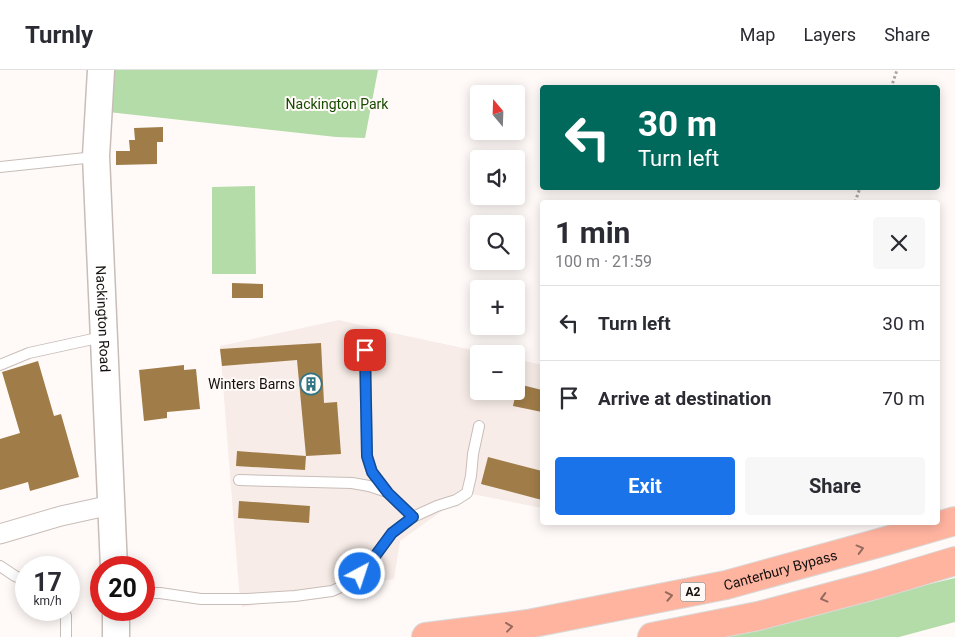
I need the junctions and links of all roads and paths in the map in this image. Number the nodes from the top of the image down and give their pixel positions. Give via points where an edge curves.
1 (102, 70) edge
2 (897, 70) edge
3 (892, 85) edge
4 (96, 156) junction
5 (0, 167) edge
6 (104, 337) junction
7 (365, 350) dead end
8 (0, 365) edge
9 (479, 426) dead end
10 (239, 480) dead end
11 (388, 493) junction
12 (111, 505) junction
13 (413, 517) junction
14 (955, 521) edge
15 (0, 534) edge
16 (113, 556) edge
17 (955, 561) edge
18 (0, 566) edge
19 (15, 575) edge
20 (155, 593) edge
21 (66, 621) edge
22 (116, 621) edge
23 (66, 637) edge
24 (116, 637) edge
25 (426, 637) edge
26 (652, 637) edge

1 - 4 main road, Nackington Road
2 - 3 path
4 - 5 lane
4 - 6 main road, Nackington Road
6 - 8 lane via 29,353
6 - 12 main road, Nackington Road
7 - 11 lane via 367,456 372,472
9 - 13 lane via 467,493
10 - 11 lane via 352,483
11 - 13 lane
12 - 15 street
12 - 16 main road, Nackington Road
13 - 20 lane via 392,533 352,582 332,592 237,599 201,599
25 -> 14 highway, Canterbury Bypass / A2 via 528,624 726,585
17 -> 26 highway via 758,616
18 - 19 lane
21 - 23 lane
22 - 24 main road

